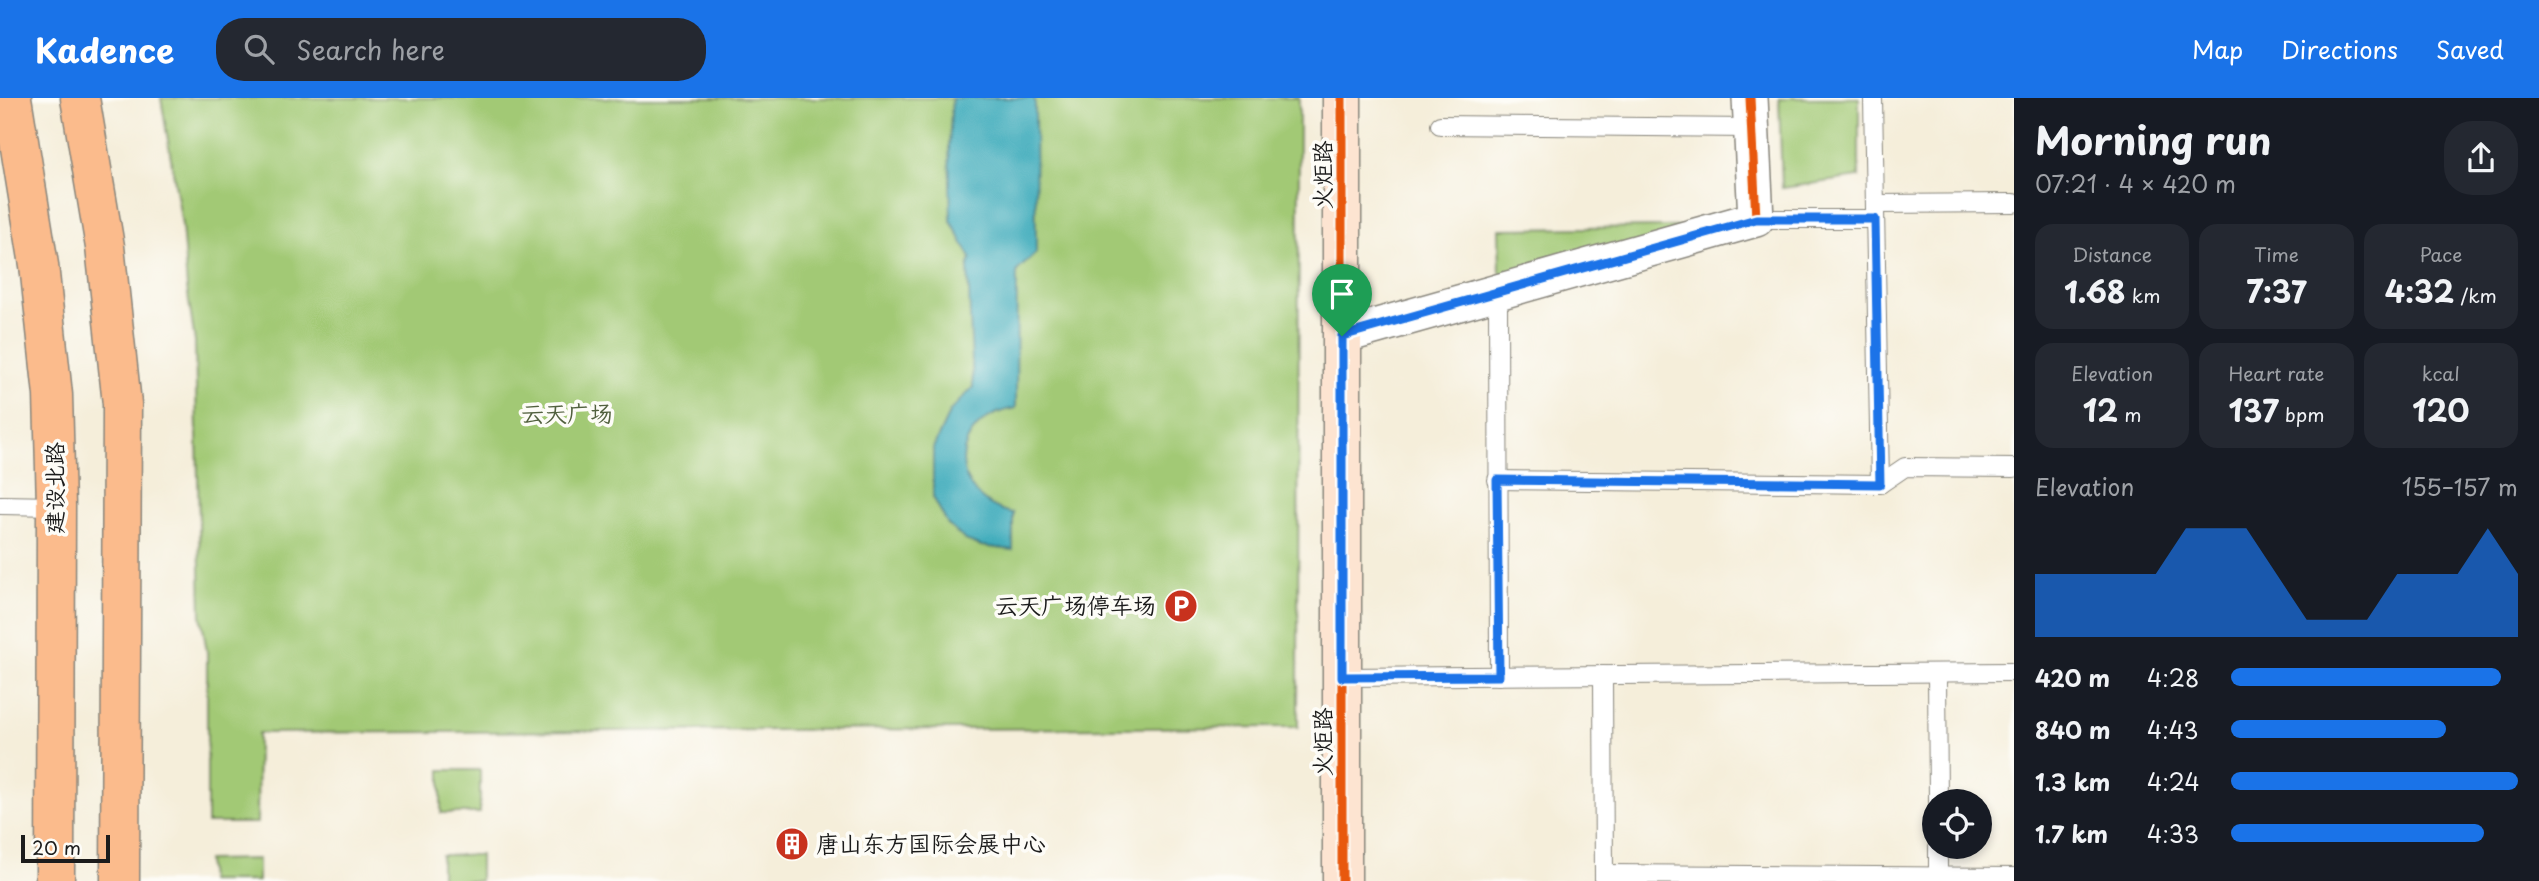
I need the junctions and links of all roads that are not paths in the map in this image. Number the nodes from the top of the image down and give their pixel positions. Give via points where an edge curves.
1 (12, 98) edge
2 (80, 98) edge
3 (1342, 98) edge
4 (1873, 98) edge
5 (1751, 113) edge
6 (1440, 125) dead end
7 (2014, 203) edge
8 (1875, 211) junction
9 (1756, 219) junction
10 (1498, 292) junction
11 (1342, 336) junction
12 (2014, 468) edge
13 (1497, 480) junction
14 (1880, 484) junction
15 (0, 505) edge
16 (55, 506) junction
17 (2014, 672) edge
18 (1937, 673) junction
19 (1603, 675) junction
20 (1499, 676) junction
21 (1342, 677) junction
22 (1938, 789) edge
23 (1938, 859) edge
24 (1604, 877) edge
25 (2014, 877) edge
26 (1938, 878) edge
27 (55, 881) edge
28 (120, 881) edge
29 (1342, 881) edge

1 - 16 main road, 建设北路 via 47,331
2 - 28 main road via 105,247 122,404
3 - 11 street, 火炬路
4 - 8 lane
5 - 6 lane
5 - 9 street
7 - 8 lane
8 - 9 lane
8 - 14 lane
9 - 10 street
10 - 11 street
10 - 13 lane
11 - 21 street, 火炬路
12 - 14 lane via 1905,467
13 - 14 lane
13 - 20 lane
15 - 16 lane
16 - 27 main road, 建设北路
17 - 18 lane
18 - 19 lane
18 - 22 lane
19 - 20 lane
19 - 24 lane
20 - 21 lane
21 - 29 street, 火炬路
23 - 26 lane
24 - 26 lane
25 - 26 lane

